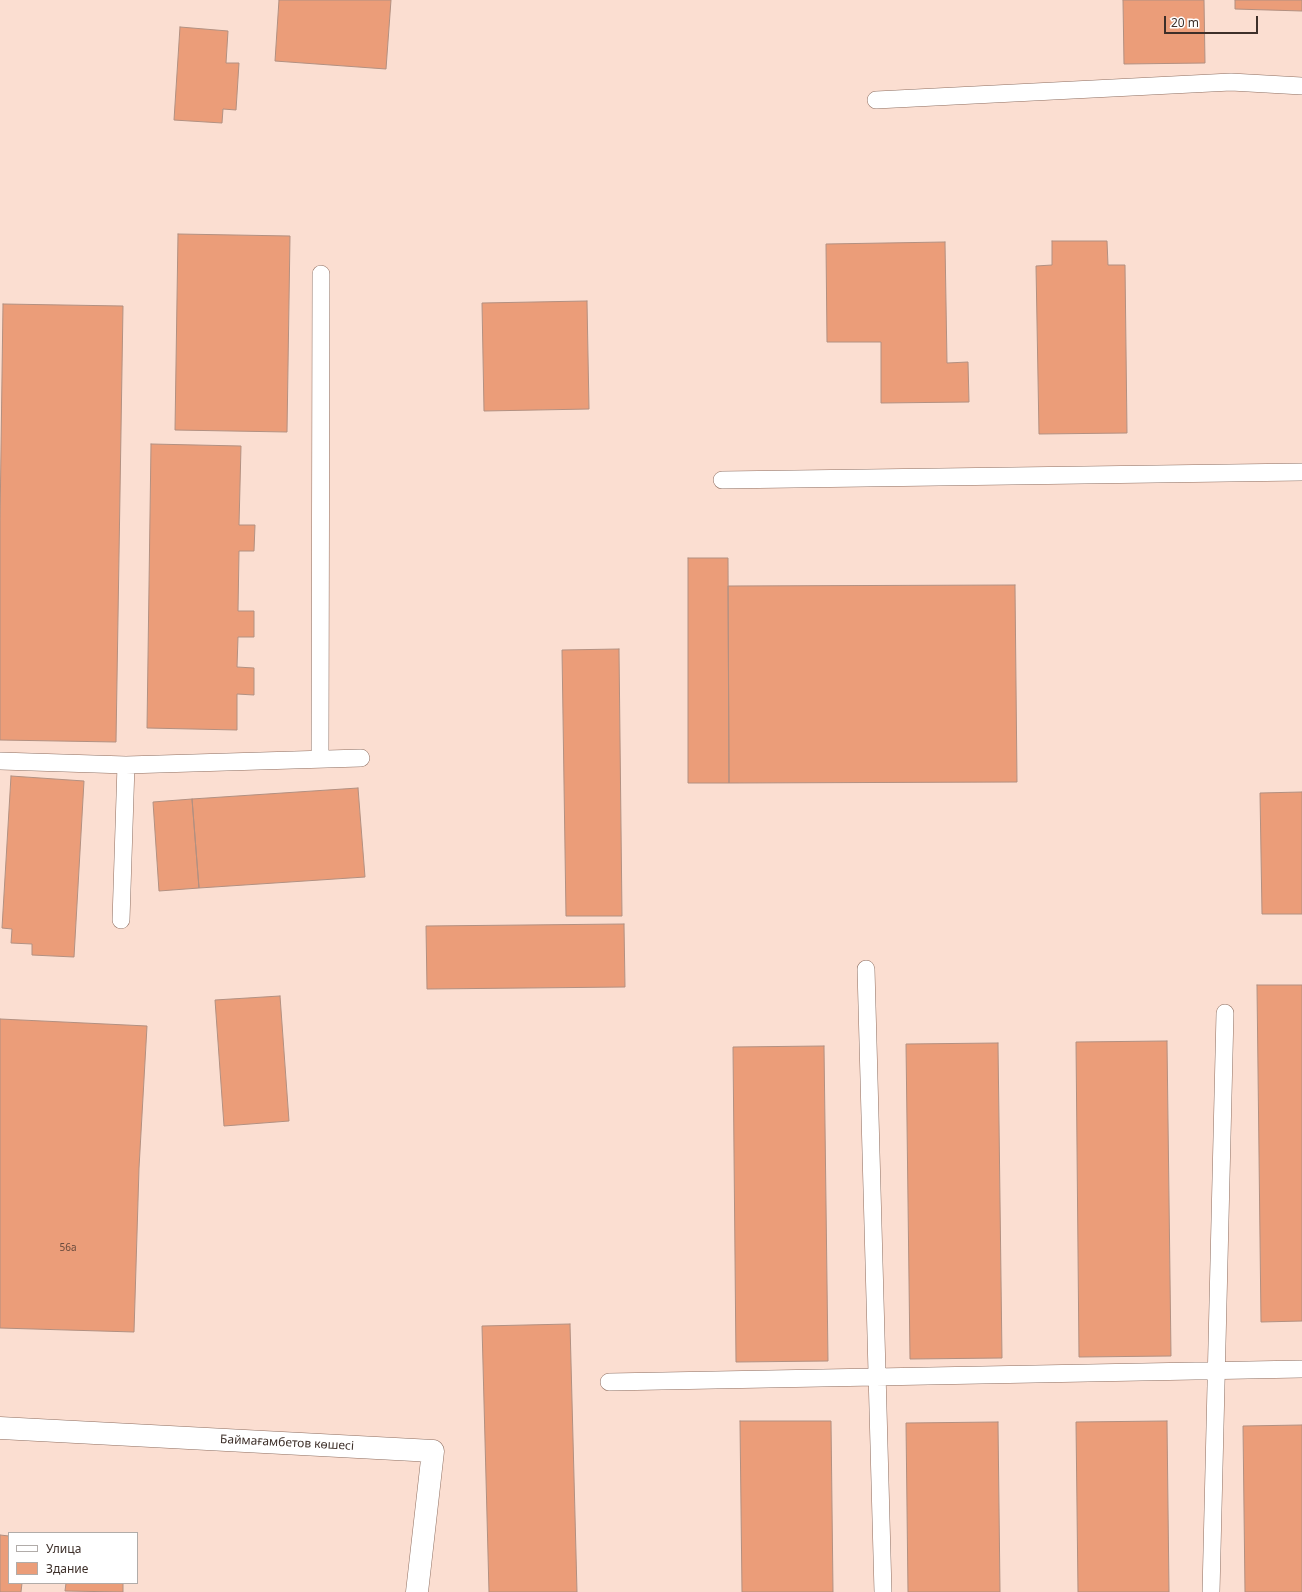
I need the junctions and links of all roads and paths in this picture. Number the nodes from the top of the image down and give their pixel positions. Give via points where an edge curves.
1 (1302, 86) edge
2 (876, 100) dead end
3 (321, 274) dead end
4 (1302, 472) edge
5 (722, 480) dead end
6 (361, 758) dead end
7 (320, 759) junction
8 (0, 761) edge
9 (126, 765) junction
10 (121, 920) dead end
11 (866, 969) dead end
12 (1225, 1013) dead end
13 (1302, 1369) edge
14 (1216, 1371) junction
15 (877, 1377) junction
16 (609, 1382) dead end
17 (0, 1428) edge
18 (416, 1592) edge
19 (883, 1592) edge
20 (1211, 1592) edge

1 - 2 lane via 1231,82
3 - 7 lane
4 - 5 lane
6 - 7 lane
7 - 9 lane
8 - 9 lane
9 - 10 lane
11 - 15 lane
12 - 14 lane
13 - 14 lane
14 - 15 lane
14 - 20 lane
15 - 16 lane
15 - 19 lane
17 - 18 street, Баймағамбетов көшесі via 433,1451

